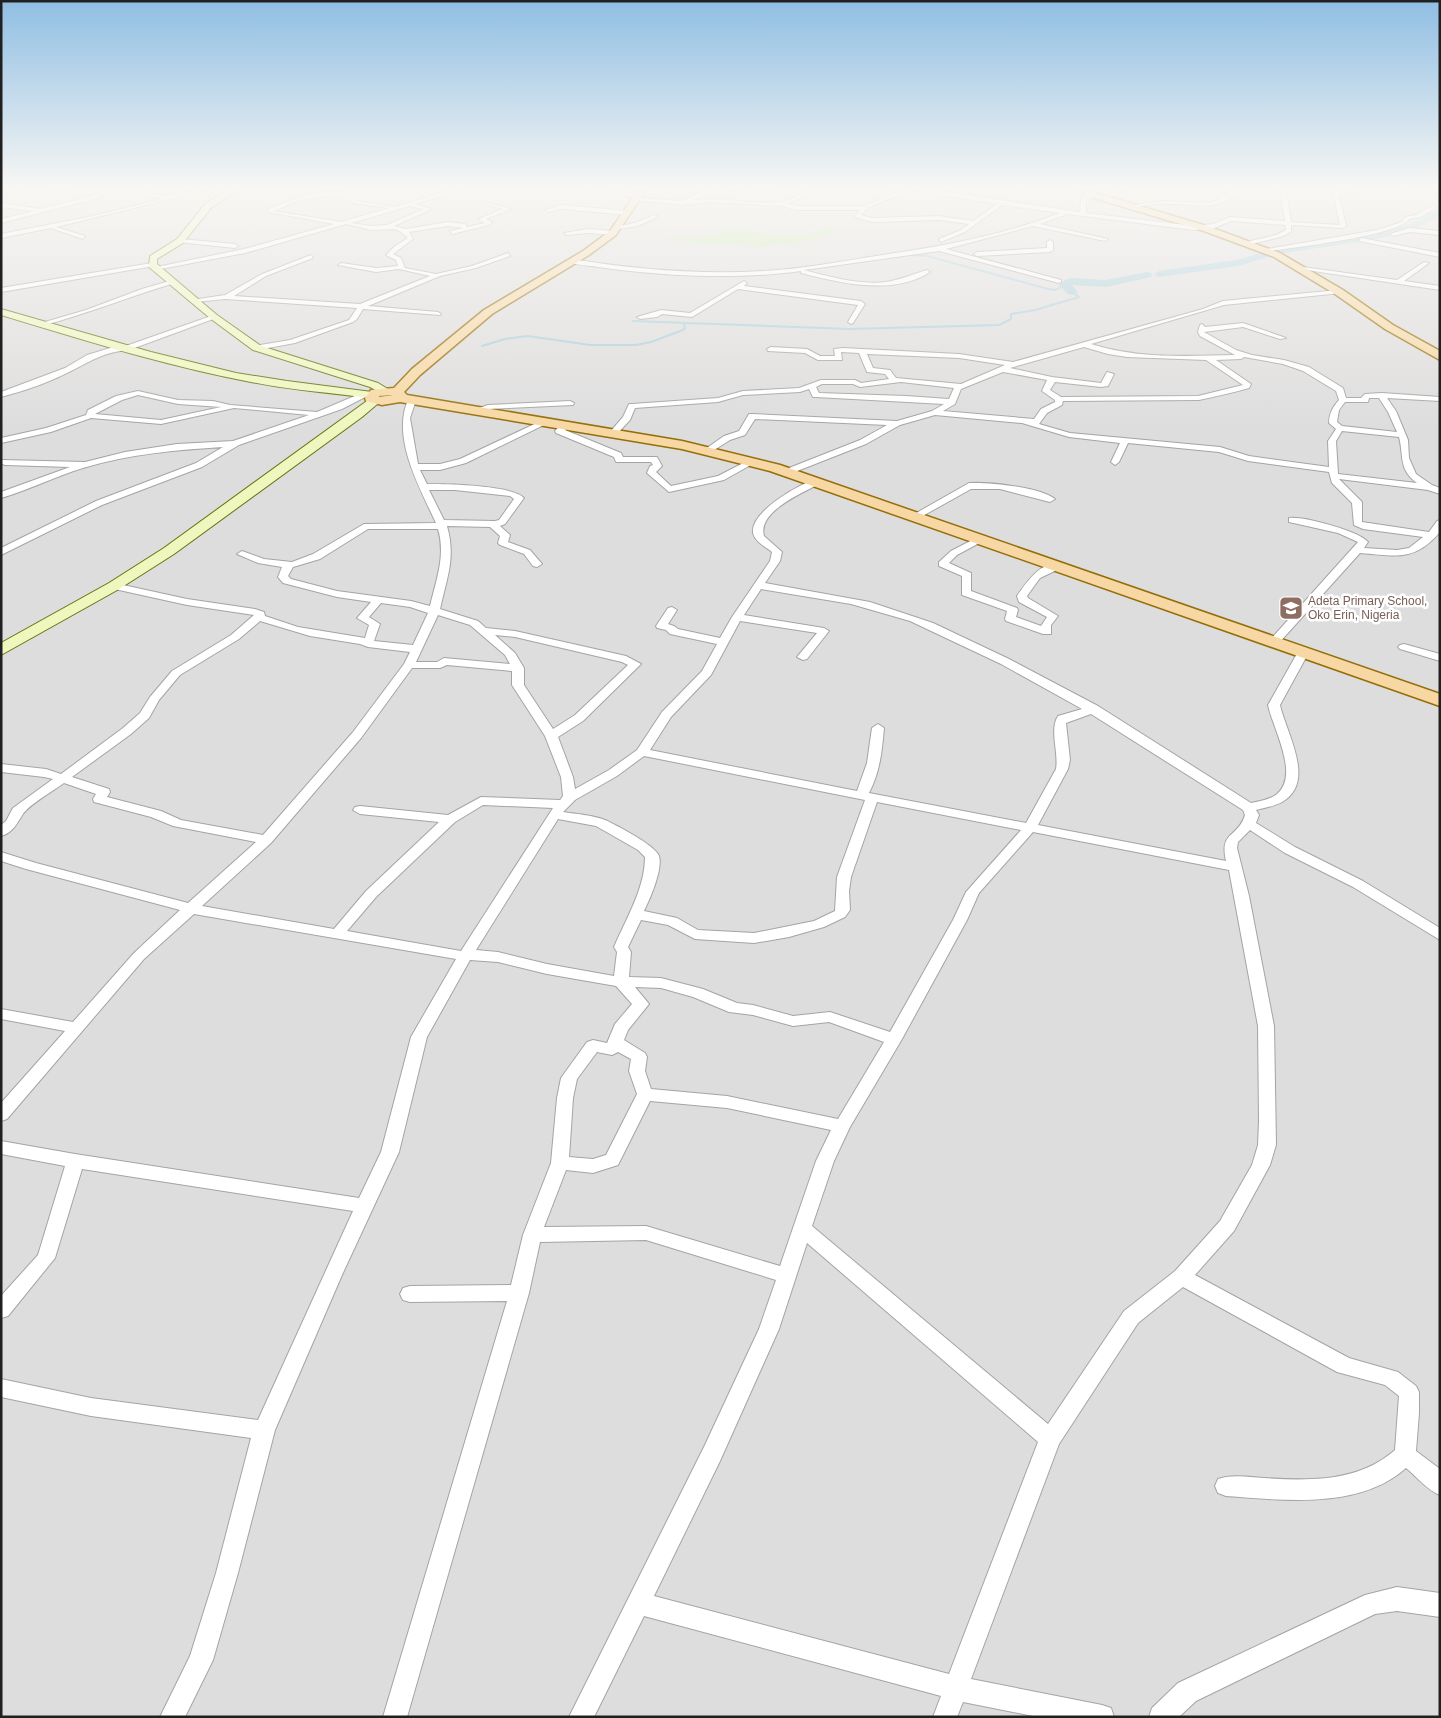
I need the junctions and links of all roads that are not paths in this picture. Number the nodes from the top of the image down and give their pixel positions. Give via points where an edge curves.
1 (146, 267) edge
2 (155, 267) edge
3 (286, 267) edge
4 (356, 267) edge
5 (400, 267) edge
6 (402, 267) edge
7 (473, 267) edge
8 (561, 267) edge
9 (612, 267) edge
10 (814, 267) edge
11 (1009, 267) edge
12 (1299, 267) edge
13 (1420, 267) edge
14 (1303, 269) junction
15 (795, 270) junction
16 (927, 272) dead end
17 (762, 273) junction
18 (436, 276) junction
19 (1059, 280) dead end
20 (174, 282) junction
21 (1397, 283) junction
22 (737, 287) junction
23 (1440, 288) edge
24 (1, 290) edge
25 (1339, 292) junction
26 (225, 297) junction
27 (195, 300) junction
28 (361, 306) junction
29 (1205, 310) junction
30 (1, 312) edge
31 (438, 314) dead end
32 (214, 317) junction
33 (640, 317) dead end
34 (851, 322) dead end
35 (41, 324) junction
36 (1201, 330) junction
37 (1282, 338) dead end
38 (1083, 344) junction
39 (123, 348) junction
40 (257, 348) junction
41 (771, 348) dead end
42 (869, 351) junction
43 (1233, 351) junction
44 (1440, 356) edge
45 (1208, 358) junction
46 (1014, 364) junction
47 (1001, 369) junction
48 (1110, 374) dead end
49 (893, 380) junction
50 (1052, 380) junction
51 (961, 386) junction
52 (812, 387) junction
53 (1, 395) edge
54 (387, 395) junction
55 (1382, 395) junction
56 (1059, 399) junction
57 (1440, 399) edge
58 (1343, 400) junction
59 (952, 402) junction
60 (570, 403) dead end
61 (234, 406) junction
62 (477, 410) junction
63 (320, 414) junction
64 (935, 414) junction
65 (90, 416) junction
66 (548, 421) junction
67 (1025, 422) junction
68 (897, 423) junction
69 (566, 424) junction
70 (1340, 428) junction
71 (614, 432) junction
72 (1402, 435) junction
73 (1126, 440) junction
74 (1, 441) edge
75 (236, 443) junction
76 (708, 450) junction
77 (5, 462) dead end
78 (752, 462) junction
79 (1115, 462) dead end
80 (85, 465) junction
81 (414, 467) junction
82 (786, 472) junction
83 (1333, 473) junction
84 (816, 482) junction
85 (424, 487) junction
86 (1429, 487) junction
87 (1440, 491) edge
88 (1, 495) edge
89 (1050, 499) dead end
90 (916, 516) junction
91 (1292, 520) dead end
92 (1440, 523) edge
93 (442, 524) junction
94 (492, 524) junction
95 (1432, 535) junction
96 (980, 539) junction
97 (1357, 550) junction
98 (1, 552) edge
99 (242, 554) dead end
100 (537, 564) dead end
101 (288, 566) junction
102 (1057, 566) junction
103 (758, 585) junction
104 (114, 586) junction
105 (378, 600) junction
106 (672, 610) dead end
107 (434, 612) junction
108 (259, 617) junction
109 (737, 617) junction
110 (484, 631) junction
111 (725, 642) junction
112 (1274, 642) junction
113 (368, 644) junction
114 (1404, 647) dead end
115 (416, 649) junction
116 (1, 650) edge
117 (1303, 652) junction
118 (803, 657) dead end
119 (1440, 658) edge
120 (409, 665) junction
121 (518, 668) junction
122 (1440, 700) edge
123 (1094, 709) junction
124 (878, 728) dead end
125 (551, 736) junction
126 (642, 752) junction
127 (1, 768) edge
128 (62, 777) junction
129 (867, 796) junction
130 (562, 805) junction
131 (360, 810) dead end
132 (1249, 816) junction
133 (450, 819) junction
134 (1031, 826) junction
135 (1, 832) edge
136 (266, 840) junction
137 (1, 856) edge
138 (1234, 866) junction
139 (192, 909) junction
140 (636, 914) junction
141 (338, 933) junction
142 (1440, 935) edge
143 (465, 956) junction
144 (621, 982) junction
145 (1, 1014) edge
146 (77, 1028) junction
147 (894, 1038) junction
148 (615, 1042) junction
149 (645, 1094) junction
150 (1, 1115) edge
151 (842, 1126) junction
152 (1, 1147) edge
153 (75, 1161) junction
154 (560, 1163) junction
155 (364, 1206) junction
156 (803, 1228) junction
157 (532, 1235) junction
158 (787, 1276) junction
159 (1182, 1278) junction
160 (519, 1293) junction
161 (410, 1294) dead end
162 (1, 1310) edge
163 (1, 1388) edge
164 (264, 1430) junction
165 (1050, 1439) junction
166 (1405, 1455) junction
167 (1226, 1486) dead end
168 (1440, 1486) edge
169 (638, 1603) junction
170 (1440, 1605) edge
171 (955, 1688) junction
172 (172, 1717) edge
173 (395, 1717) edge
174 (581, 1717) edge
175 (945, 1717) edge
176 (1102, 1717) edge
177 (1161, 1717) edge

1 - 24 street
2 - 20 street
3 - 26 street via 264,275
4 - 5 street via 376,270
6 - 18 street
7 - 18 street
8 - 54 main road via 488,312
9 - 17 street
10 - 15 street
11 - 19 street
12 - 14 main road
13 - 21 street
14 - 21 street
14 - 25 main road
15 - 16 street via 826,278 882,284
15 - 17 street
17 - 22 street
18 - 28 street
20 - 27 street
20 - 35 street via 88,312
21 - 23 street
22 - 33 street via 690,316 661,312
22 - 34 street via 862,304
25 - 29 street via 1238,300
25 - 44 main road via 1389,327
26 - 27 street
26 - 28 street
27 - 32 street
28 - 31 street
28 - 40 street via 351,321 275,346
29 - 36 street
29 - 38 street
30 - 35 street
32 - 39 street
32 - 40 street
35 - 39 street
36 - 37 street via 1243,325
36 - 43 street via 1206,337
38 - 45 street via 1115,354
38 - 46 street
39 - 53 street via 90,357 68,370
39 - 54 street via 236,376 346,393
40 - 54 street via 374,385
41 - 42 street via 808,351 821,358 839,358 839,350
42 - 46 street via 959,356
42 - 49 street via 863,353 870,370 886,372
43 - 45 street via 1242,356
43 - 58 street via 1306,369 1340,390
45 - 56 street via 1246,386 1199,398
46 - 47 street
47 - 50 street
47 - 51 street
48 - 50 street via 1101,385
49 - 51 street
49 - 52 street via 860,385 855,382 822,382
50 - 56 street via 1046,391
51 - 59 street
52 - 59 street via 816,395
52 - 71 street via 744,393 724,399 632,406 627,418
54 - 62 main road
54 - 63 street
54 - 81 street via 406,418
54 - 104 street via 169,551
55 - 57 street
55 - 58 street via 1365,396 1365,400
55 - 72 street
56 - 67 street via 1059,403 1044,411 1036,422
58 - 70 street via 1333,414 1333,423
59 - 64 street
60 - 62 street
61 - 63 street
61 - 65 street via 161,422
61 - 65 street via 178,402 138,393 108,402 91,412
62 - 66 main road
63 - 75 street
64 - 67 street
64 - 68 street
65 - 74 street
66 - 69 main road
66 - 81 street via 463,461 440,467
67 - 73 street via 1070,435
68 - 76 street via 752,416 742,433
68 - 82 street via 863,442
69 - 71 main road
69 - 78 street via 560,431 618,455 619,460 654,459 658,466 651,473 669,489 721,478
70 - 72 street
70 - 83 street via 1332,441
71 - 76 main road
72 - 86 street via 1405,458 1412,475
73 - 79 street
73 - 83 street via 1220,450
75 - 80 street via 176,447
75 - 98 street via 199,465 99,504
76 - 78 main road
77 - 80 street
78 - 82 main road
80 - 88 street
81 - 85 street
82 - 84 main road
83 - 86 street
83 - 95 street via 1336,481 1357,502 1357,523
84 - 90 main road
84 - 103 street via 783,500 760,521 759,536 777,552 775,561
85 - 93 street
85 - 94 street via 455,487 519,498 502,522
86 - 87 street
89 - 90 street via 992,485 969,486
90 - 96 main road
91 - 97 street via 1360,538 1362,542
92 - 95 street
93 - 94 street
93 - 101 street via 367,526 309,561
93 - 107 street via 447,556
94 - 100 street via 505,535 503,543 528,552
95 - 97 street via 1412,551
96 - 102 main road
96 - 102 street via 954,553 944,564 967,575 966,593 1013,610 1010,619 1048,632 1046,625 1053,616 1023,600 1022,596 1036,576
97 - 112 street
99 - 101 street via 263,563
101 - 105 street via 283,577 287,581 337,594
102 - 112 main road
103 - 109 street
103 - 123 street via 864,604 907,616 1013,664
104 - 108 street via 187,602 256,612
104 - 116 street
105 - 107 street via 411,604
105 - 113 street via 362,618 375,624
106 - 111 street via 661,626 674,632
107 - 110 street via 474,623
107 - 115 street
108 - 113 street via 274,624
108 - 128 street via 235,637 176,673 127,732
109 - 111 street
109 - 118 street via 824,631
110 - 121 street via 509,653
110 - 125 street via 515,634 635,664 579,718
111 - 126 street via 708,673 666,715
112 - 117 main road
113 - 115 street
114 - 119 street
115 - 120 street
117 - 122 main road
117 - 132 street via 1274,705 1294,770 1292,783 1282,797
120 - 121 street via 440,665 444,661
120 - 136 street via 357,736
121 - 125 street via 518,685
123 - 132 street
123 - 134 street via 1060,723 1062,769
124 - 129 street
125 - 130 street via 567,777
126 - 129 street
126 - 130 street
127 - 128 street
128 - 135 street via 18,811 12,823
128 - 136 street via 104,792 99,799 178,823
129 - 134 street
129 - 140 street via 844,877 843,910 840,914 819,924 754,938 695,934 672,921
130 - 133 street via 481,801
130 - 140 street via 643,847 652,856 645,894
130 - 143 street
131 - 133 street
132 - 138 street via 1232,841 1230,848
132 - 142 street via 1290,850 1358,884
133 - 141 street via 371,894
134 - 138 street
134 - 147 street via 973,892
136 - 139 street
137 - 139 street
138 - 159 street via 1266,1026 1267,1145 1261,1165 1227,1226
139 - 141 street
139 - 146 street via 139,956
140 - 144 street via 622,942
141 - 143 street
143 - 144 street via 498,957 547,970
143 - 155 street via 418,1037 390,1152
144 - 147 street via 661,983 735,1008 792,1021 830,1017
144 - 148 street via 641,1004 621,1028
145 - 146 street
146 - 150 street
147 - 151 street
148 - 149 street via 639,1056 637,1071
148 - 154 street via 612,1049 594,1046 569,1078
149 - 151 street via 727,1102
149 - 154 street via 612,1160 593,1166
151 - 156 street
152 - 153 street
153 - 155 street
153 - 162 street via 46,1258
154 - 157 street
155 - 164 street
156 - 158 street
156 - 165 street
157 - 158 street via 646,1234
157 - 160 street
158 - 169 street via 769,1329
159 - 165 street via 1131,1317
159 - 166 street via 1344,1366 1391,1378 1408,1392
160 - 161 street
160 - 173 street
163 - 164 street via 91,1407
164 - 172 street via 201,1660
165 - 171 street
166 - 167 street via 1382,1474 1340,1486 1296,1490
166 - 168 street
169 - 171 street
169 - 174 street
170 - 177 street via 1397,1599 1373,1604 1187,1692
171 - 175 street
171 - 176 street

